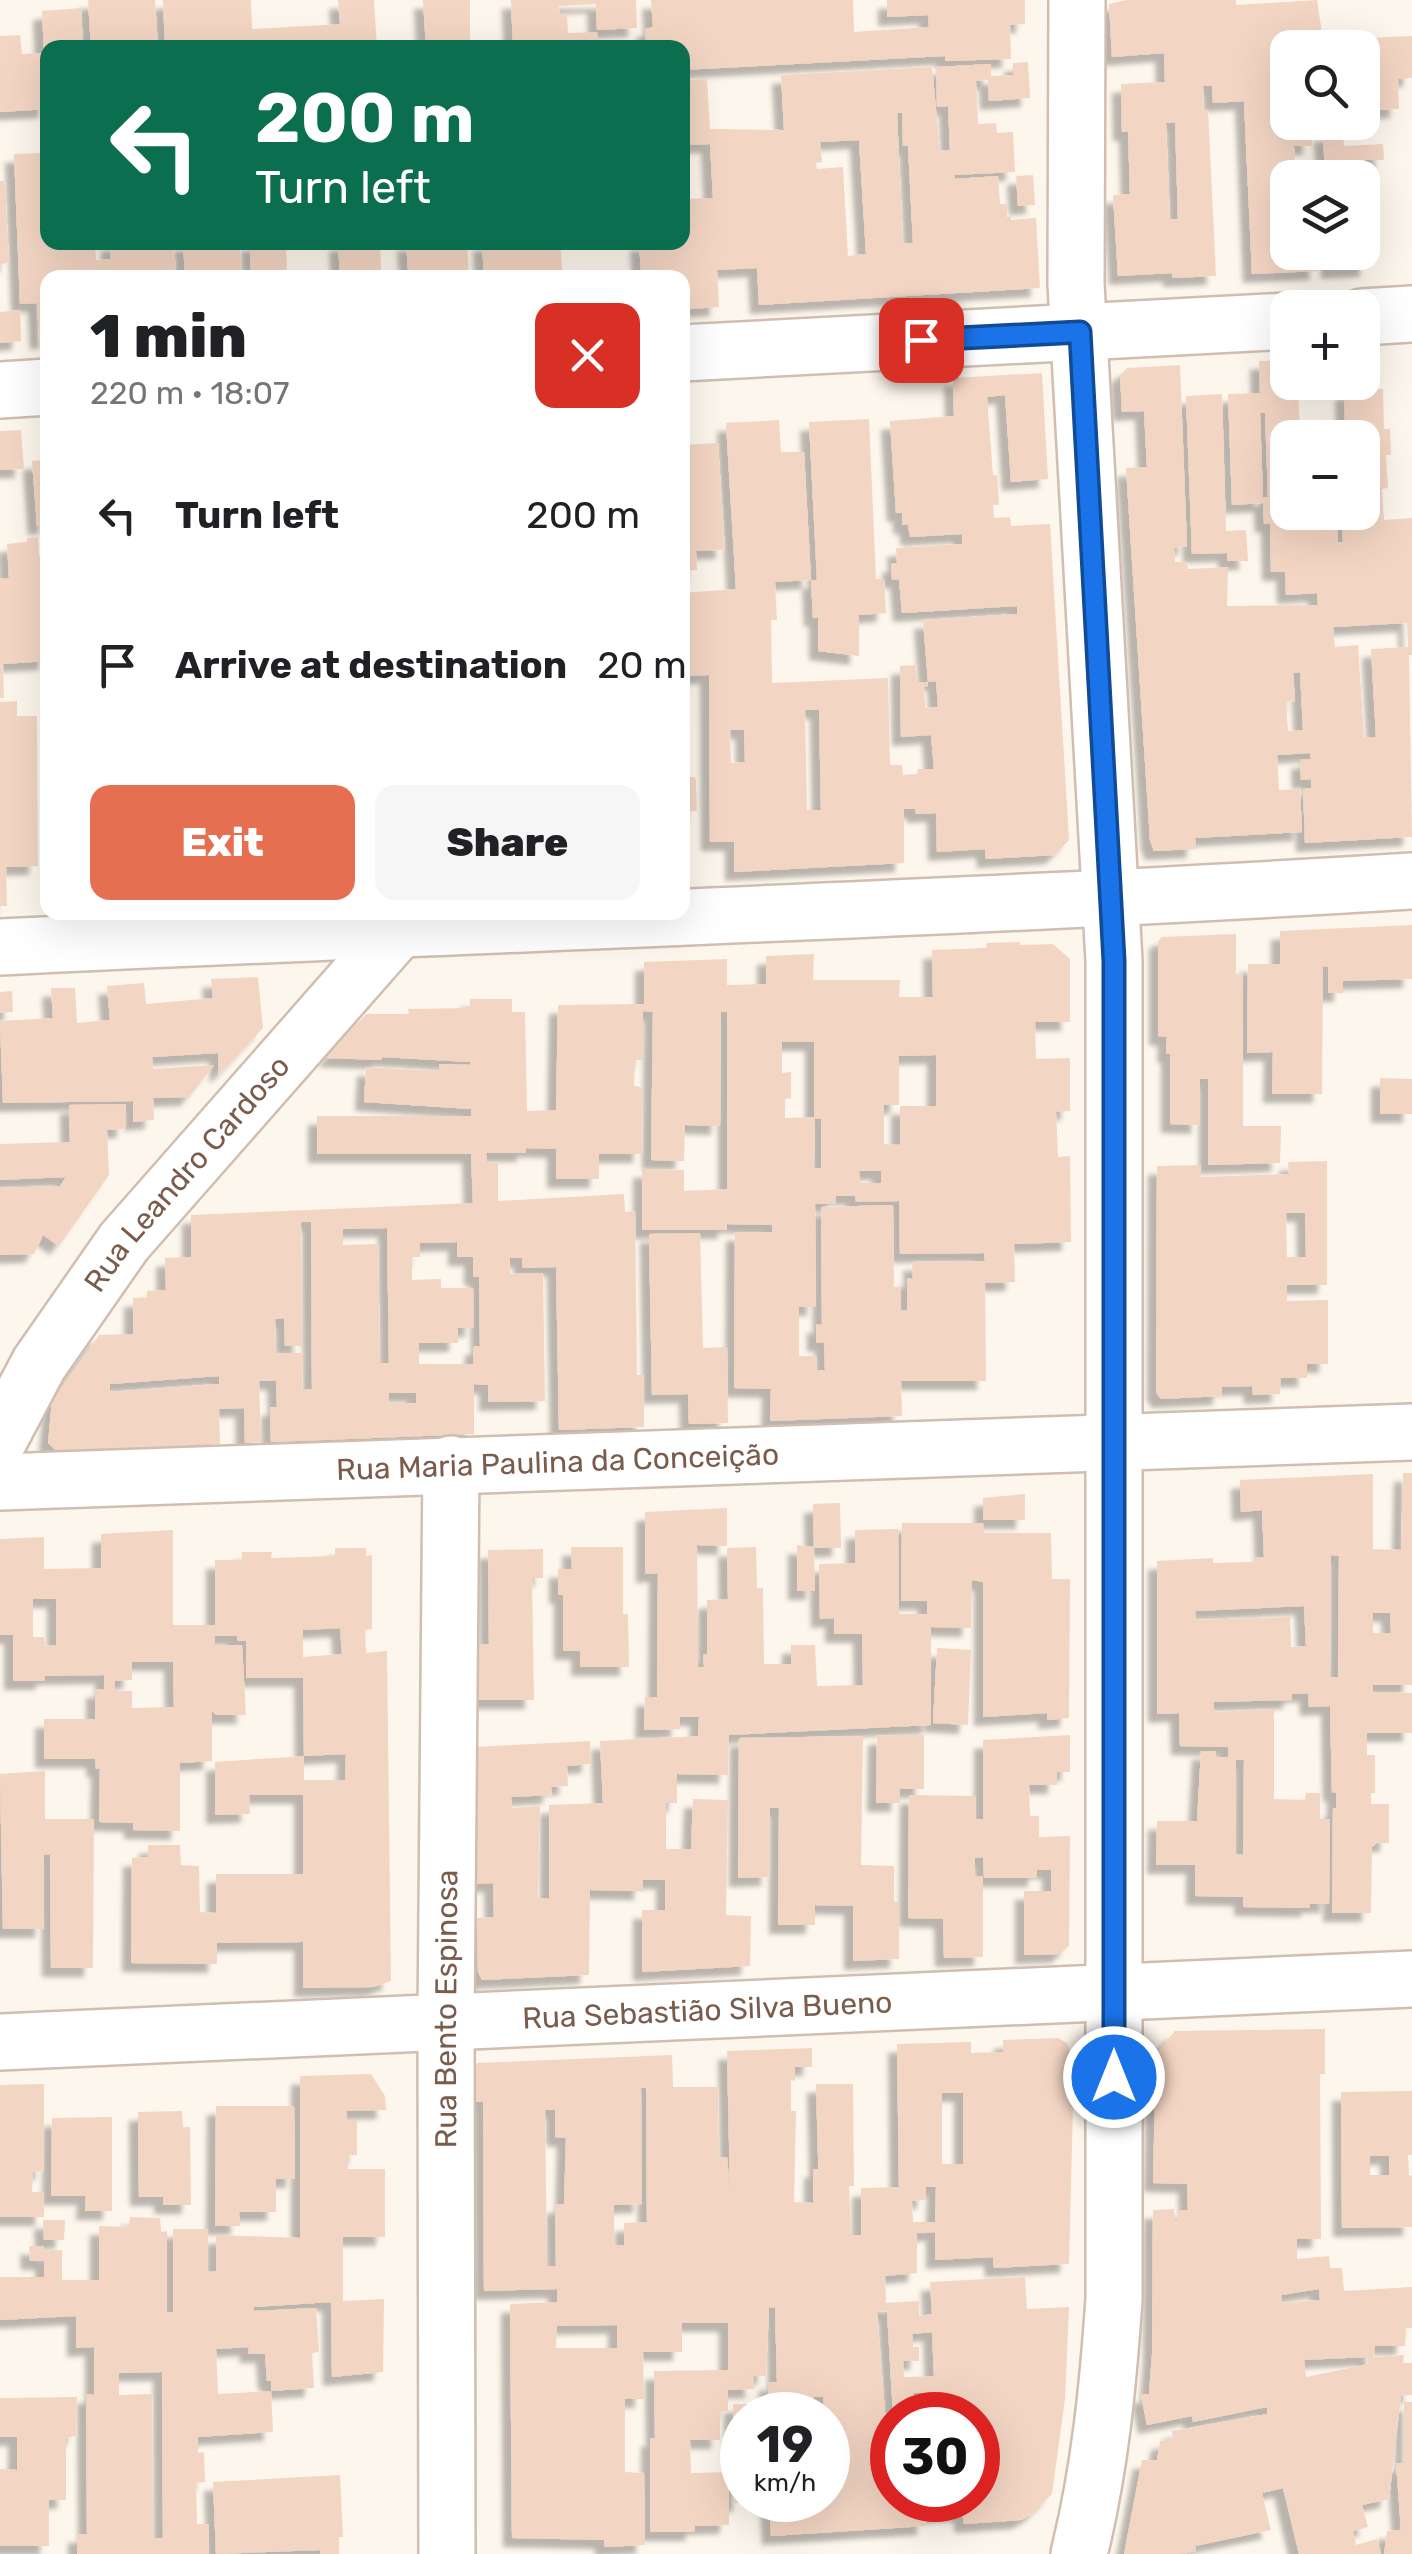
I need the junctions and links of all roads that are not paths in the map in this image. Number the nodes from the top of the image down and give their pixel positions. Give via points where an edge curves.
1 (1077, 0) edge
2 (1412, 314) edge
3 (1380, 316) edge
4 (1270, 322) edge
5 (1080, 332) junction
6 (690, 353) edge
7 (40, 388) edge
8 (0, 390) edge
9 (1412, 881) edge
10 (1111, 899) junction
11 (690, 916) edge
12 (578, 920) edge
13 (400, 927) junction
14 (0, 947) edge
15 (1412, 1432) edge
16 (0, 1438) edge
17 (1115, 1445) junction
18 (451, 1464) junction
19 (0, 1482) edge
20 (1412, 1980) edge
21 (1114, 1994) junction
22 (446, 2022) junction
23 (0, 2042) edge
24 (447, 2554) edge
25 (1079, 2554) edge

1 - 5 street
2 - 3 street
4 - 5 street
5 - 6 street
5 - 10 street
7 - 8 street
9 - 10 street
10 - 11 street
10 - 17 street
12 - 13 street
13 - 14 street
13 - 16 street, Rua Leandro Cardoso via 124,1242 39,1364
15 - 17 street, Rua Maria Paulina da Conceição
17 - 18 street, Rua Maria Paulina da Conceição
17 - 21 street
18 - 19 street, Rua Maria Paulina da Conceição
18 - 22 street, Rua Bento Espinosa
20 - 21 street, Rua Sebastião Silva Bueno
21 - 22 street, Rua Sebastião Silva Bueno
21 - 25 street via 1114,2299 1105,2426
22 - 23 street, Rua Sebastião Silva Bueno
22 - 24 street, Rua Bento Espinosa

